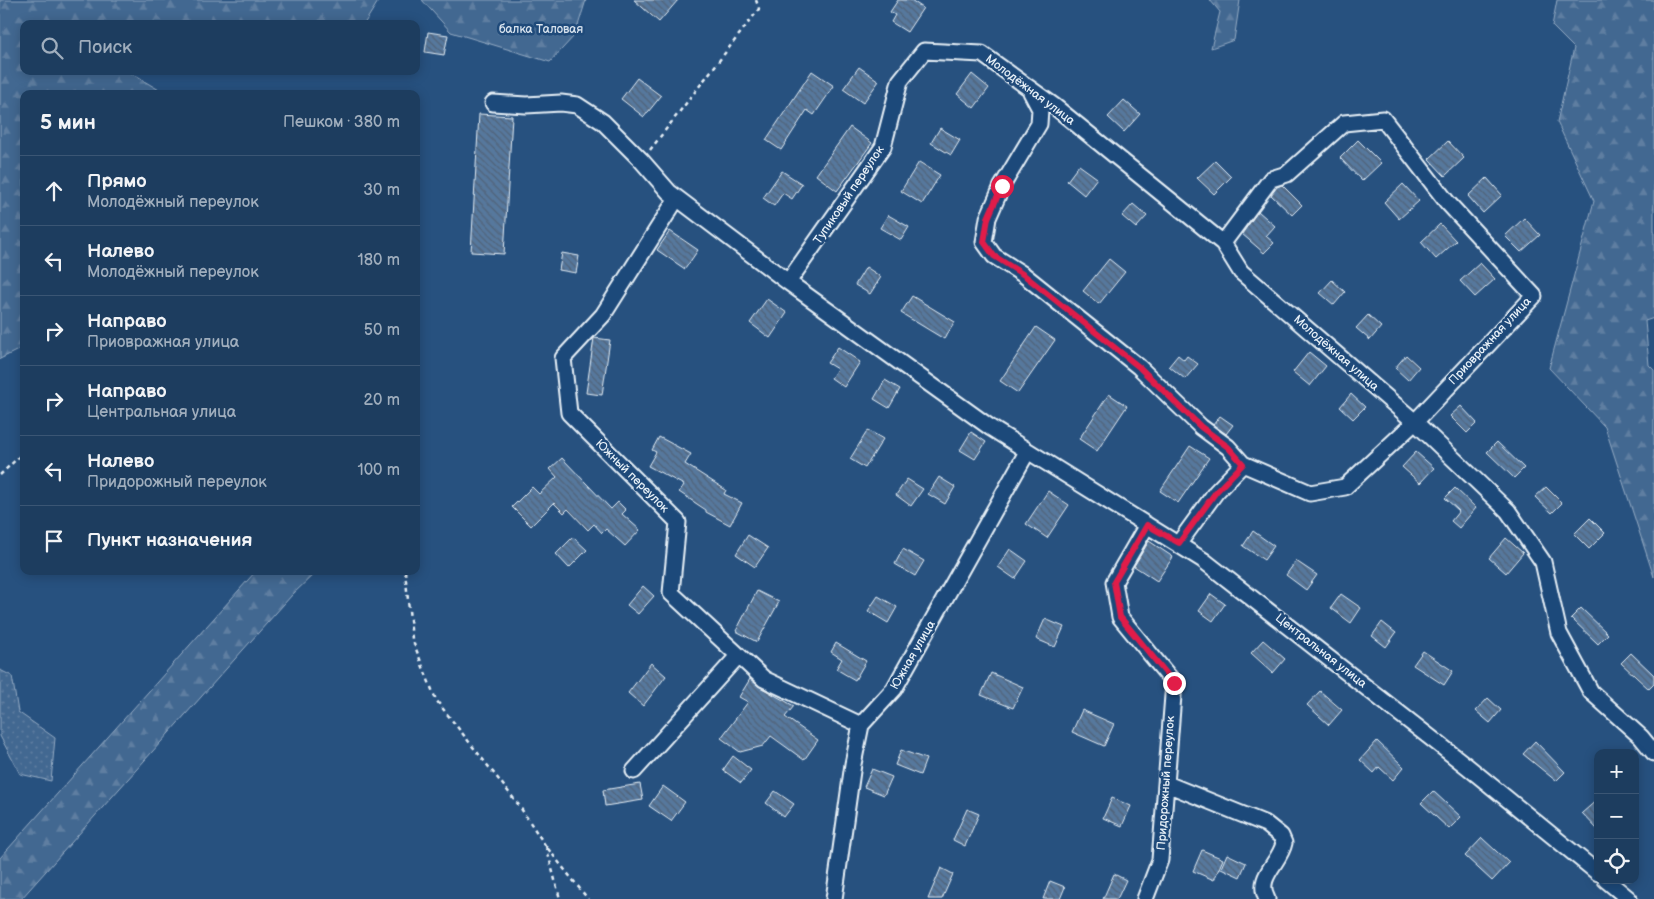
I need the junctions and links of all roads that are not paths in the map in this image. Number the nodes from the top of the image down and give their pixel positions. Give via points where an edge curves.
1 (924, 51) joint
2 (1029, 88) junction
3 (493, 103) dead end
4 (677, 198) junction
5 (1223, 243) junction
6 (788, 282) junction
7 (1415, 422) junction
8 (1027, 452) junction
9 (1243, 464) junction
10 (1147, 525) junction
11 (1179, 543) junction
12 (738, 656) junction
13 (861, 726) junction
14 (1654, 753) edge
15 (634, 771) dead end
16 (1167, 784) junction
17 (1594, 870) edge
18 (1611, 884) edge
19 (1268, 896) edge
20 (834, 899) edge
21 (1145, 899) edge
22 (1629, 899) edge

1 - 2 street, Молодёжная улица via 982,54
1 - 6 street, Тупиковый переулок via 900,81 883,147
2 - 5 street, Молодёжная улица
2 - 9 street via 1040,109 1040,124 1002,186 988,218 984,242 994,256 1024,275 1139,367
3 - 4 street, Центральная улица via 577,105 603,122
4 - 6 street, Центральная улица
4 - 12 street, Южный переулок via 603,315 563,358 569,413 678,522 671,593
5 - 7 street, Молодёжная улица via 1242,272
5 - 7 street, Приовражная улица via 1271,179 1287,174 1344,123 1383,119 1447,202 1534,296
6 - 8 street, Центральная улица
7 - 9 street, Приовражная улица via 1345,487 1310,493
7 - 14 street, Молодёжная улица via 1508,511 1543,562 1559,634 1591,692
8 - 10 street, Центральная улица
8 - 13 street, Южная улица via 894,689
9 - 11 street via 1216,492
10 - 11 street, Центральная улица
10 - 16 street, Придорожный переулок via 1114,582 1120,617 1174,683
11 - 17 street, Центральная улица via 1461,761
12 - 13 street, Южный переулок via 764,680
12 - 15 street
13 - 20 street, Южная улица
16 - 19 street via 1266,824 1281,836 1284,843 1282,852 1270,866
16 - 21 street, Придорожный переулок via 1160,860
18 - 22 street

